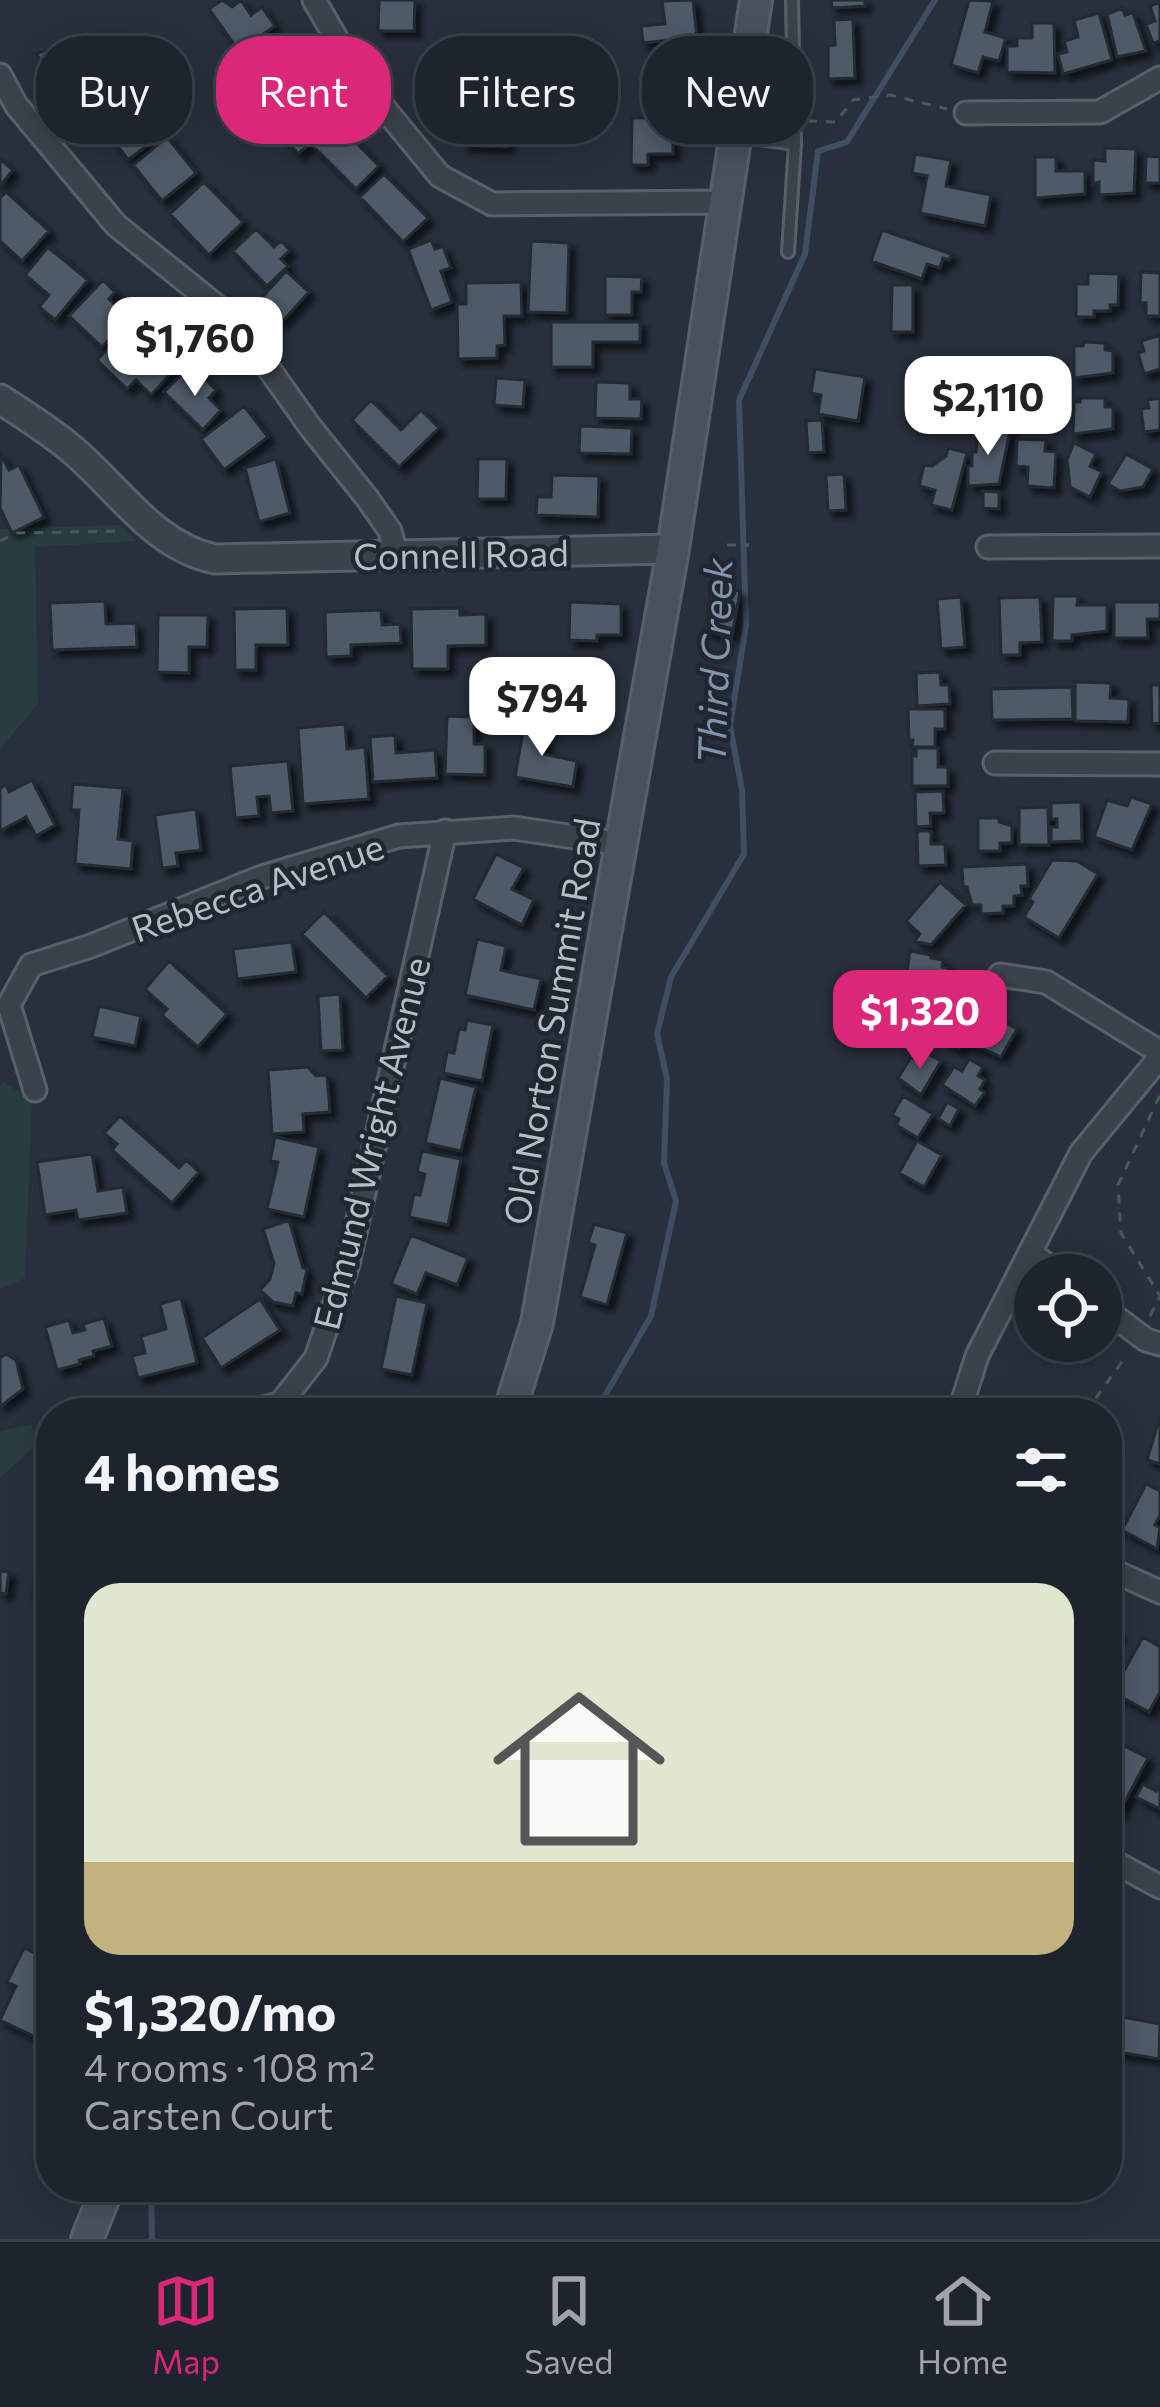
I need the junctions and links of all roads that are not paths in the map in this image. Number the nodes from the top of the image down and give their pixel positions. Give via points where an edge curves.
1 (314, 0) edge
2 (756, 0) edge
3 (791, 0) edge
4 (750, 36) edge
5 (792, 36) edge
6 (0, 75) edge
7 (1160, 78) edge
8 (966, 113) road end
9 (734, 144) edge
10 (794, 144) edge
11 (724, 202) junction
12 (788, 252) dead end
13 (0, 399) edge
14 (1160, 546) edge
15 (988, 548) dead end
16 (673, 549) junction
17 (396, 554) junction
18 (995, 763) dead end
19 (1160, 764) edge
20 (445, 831) junction
21 (621, 844) junction
22 (1000, 975) dead end
23 (1160, 1055) edge
24 (34, 1090) dead end
25 (1030, 1252) junction
26 (1033, 1254) edge
27 (1122, 1321) edge
28 (1150, 1340) edge
29 (285, 1398) edge
30 (514, 1398) edge
31 (964, 1398) edge
32 (1122, 1575) edge
33 (1160, 1592) edge
34 (1122, 1866) edge
35 (1160, 1888) edge

1 - 11 street via 360,80 440,176 492,204
2 - 4 main road, Old Norton Summit Road
3 - 5 lane
6 - 17 street via 116,225 236,321 390,531
7 - 8 street via 1100,112
9 - 11 main road, Old Norton Summit Road
10 - 12 lane
11 - 16 main road, Old Norton Summit Road
13 - 17 street, Connell Road via 70,448 178,547 215,559
14 - 15 street
16 - 17 street, Connell Road
16 - 21 main road, Old Norton Summit Road
18 - 19 street
20 - 21 street, Rebecca Avenue via 514,828
20 - 24 street, Rebecca Avenue via 399,836 262,877 32,965 9,1005
20 - 29 street, Edmund Wright Avenue via 348,1264 316,1358
21 - 30 main road, Old Norton Summit Road via 537,1323
22 - 23 street via 1046,982
23 - 25 street via 1082,1153
25 - 26 street
25 - 31 street
27 - 28 street
32 - 33 street
34 - 35 street

